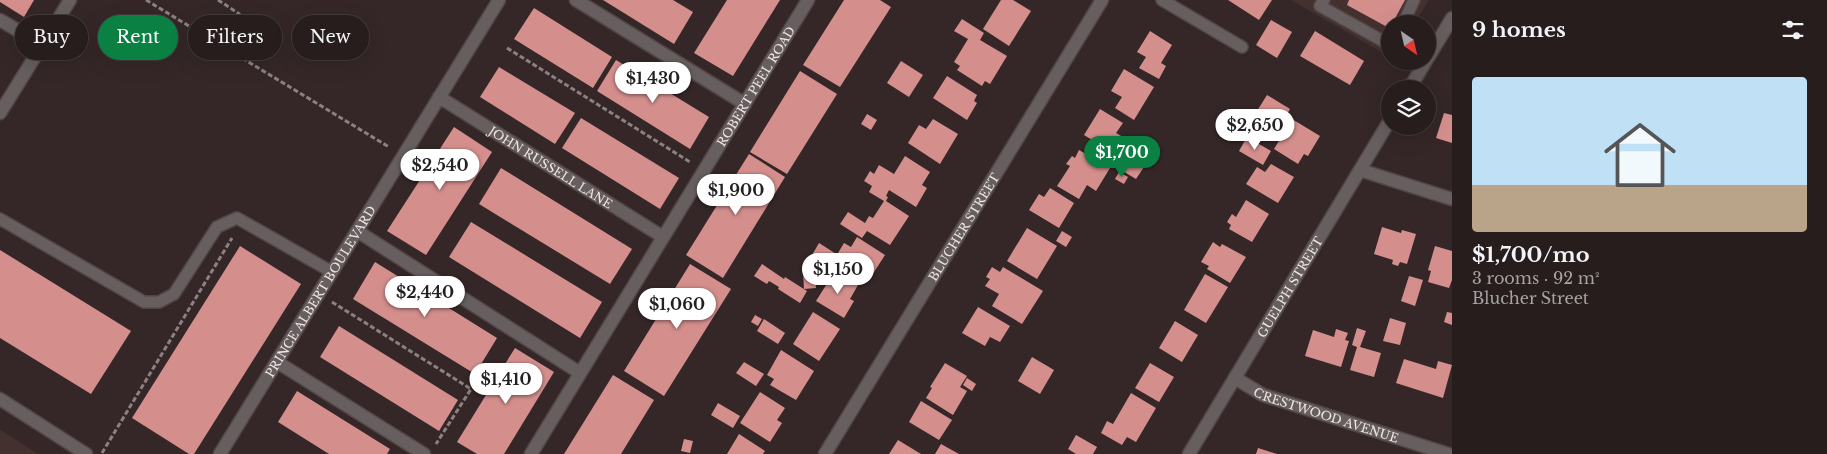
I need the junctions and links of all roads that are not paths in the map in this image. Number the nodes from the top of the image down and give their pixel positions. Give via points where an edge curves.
1 (70, 0) edge
2 (499, 0) edge
3 (576, 0) edge
4 (808, 0) edge
5 (1102, 0) edge
6 (1162, 0) edge
7 (1324, 0) edge
8 (1414, 0) edge
9 (60, 15) edge
10 (1407, 15) edge
11 (1452, 18) edge
12 (0, 20) edge
13 (15, 29) edge
14 (1381, 39) edge
15 (1436, 43) edge
16 (1242, 47) dead end
17 (31, 60) edge
18 (439, 97) junction
19 (745, 104) junction
20 (0, 113) edge
21 (1381, 135) edge
22 (1360, 170) junction
23 (1452, 199) edge
24 (0, 219) edge
25 (357, 231) junction
26 (663, 237) junction
27 (332, 272) junction
28 (277, 362) junction
29 (580, 373) junction
30 (1235, 378) junction
31 (0, 400) edge
32 (429, 451) edge
33 (86, 454) edge
34 (220, 454) edge
35 (531, 454) edge
36 (825, 454) edge
37 (1189, 454) edge
38 (1448, 454) edge

1 - 9 street
2 - 18 street, PRINCE ALBERT BOULEVARD
3 - 19 street
4 - 19 street, ROBERT PEEL ROAD
5 - 36 street, BLUCHER STREET
6 - 16 lane
7 - 14 lane via 1320,6
8 - 10 lane
11 - 15 street
12 - 13 street
17 - 20 street
18 - 25 street, PRINCE ALBERT BOULEVARD
18 - 26 street, JOHN RUSSELL LANE
19 - 26 street, ROBERT PEEL ROAD
21 - 22 street, GUELPH STREET
22 - 23 street
22 - 30 street, GUELPH STREET
24 - 27 lane via 144,302 159,302 174,294 217,227 237,218
25 - 27 street, PRINCE ALBERT BOULEVARD
25 - 29 street
26 - 29 street, ROBERT PEEL ROAD
27 - 28 street, PRINCE ALBERT BOULEVARD
28 - 32 street
28 - 34 street, PRINCE ALBERT BOULEVARD
29 - 35 street, ROBERT PEEL ROAD
30 - 37 street, GUELPH STREET
30 - 38 street, CRESTWOOD AVENUE via 1263,394
31 - 33 street

